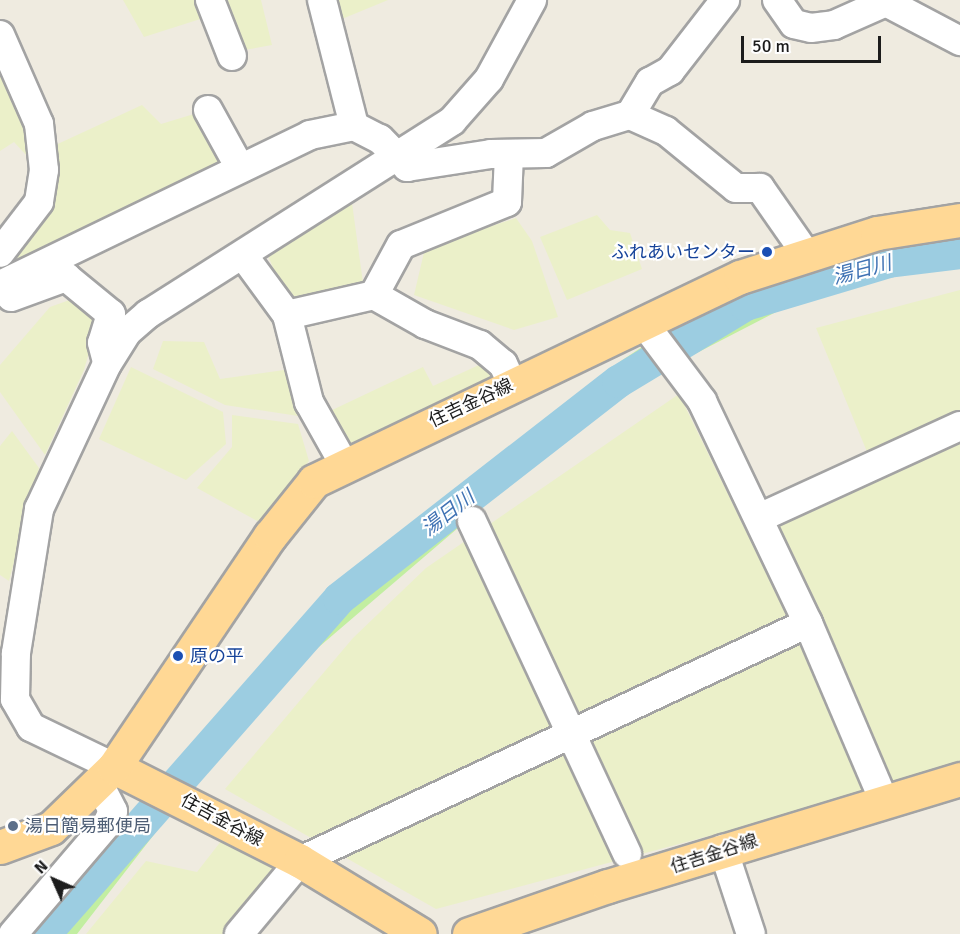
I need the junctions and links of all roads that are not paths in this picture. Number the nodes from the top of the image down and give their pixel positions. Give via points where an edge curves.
1 (210, 0) edge
2 (322, 0) edge
3 (532, 0) edge
4 (725, 0) edge
5 (777, 0) edge
6 (0, 35) edge
7 (960, 41) edge
8 (232, 56) dead end
9 (208, 110) dead end
10 (630, 115) junction
11 (354, 126) junction
12 (508, 154) junction
13 (395, 159) junction
14 (240, 168) junction
15 (960, 220) edge
16 (0, 253) edge
17 (806, 254) junction
18 (243, 255) junction
19 (0, 285) edge
20 (374, 296) junction
21 (0, 299) edge
22 (287, 315) junction
23 (649, 330) junction
24 (107, 364) junction
25 (512, 383) junction
26 (960, 426) edge
27 (344, 464) junction
28 (759, 518) junction
29 (472, 521) dead end
30 (808, 623) junction
31 (573, 732) junction
32 (107, 776) junction
33 (960, 779) edge
34 (885, 801) junction
35 (0, 847) edge
36 (723, 849) junction
37 (627, 854) dead end
38 (300, 861) junction
39 (13, 934) edge
40 (238, 934) edge
41 (420, 934) edge
42 (469, 934) edge
43 (751, 934) edge

1 - 8 street
2 - 11 street
3 - 13 street via 474,99
4 - 10 street via 670,71 650,82
5 - 7 street via 794,24 811,28 834,25 886,2
6 - 16 street via 39,124 44,170 39,202
9 - 14 street
10 - 12 street via 593,126 546,153
10 - 17 street via 666,130 736,188 760,188
11 - 13 street via 380,139
11 - 14 street via 310,135
12 - 13 street via 407,167
12 - 20 street via 507,202 400,245
13 - 18 street
14 - 19 street
15 - 17 main road, 住吉金谷線 via 878,233
17 - 23 main road, 住吉金谷線
18 - 22 street
18 - 24 street via 148,314 126,333
20 - 22 street
20 - 25 street via 425,324 480,345 503,364
21 - 24 street via 66,277 111,314 102,343
22 - 27 street via 309,402
23 - 25 main road, 住吉金谷線
23 - 28 street via 702,400
24 - 32 street via 39,509 16,653 15,699 31,727
25 - 27 main road, 住吉金谷線
26 - 28 street
27 - 32 main road, 住吉金谷線 via 314,482 296,501
28 - 30 street
29 - 31 street
30 - 31 street
30 - 34 street
31 - 37 street
31 - 38 street
32 - 35 main road, 住吉金谷線 via 51,828
32 - 38 main road, 住吉金谷線 via 152,785
32 - 39 street via 113,811 107,824
33 - 34 main road, 住吉金谷線
34 - 36 main road, 住吉金谷線
36 - 42 main road, 住吉金谷線
36 - 43 street
38 - 40 street
38 - 41 main road, 住吉金谷線

